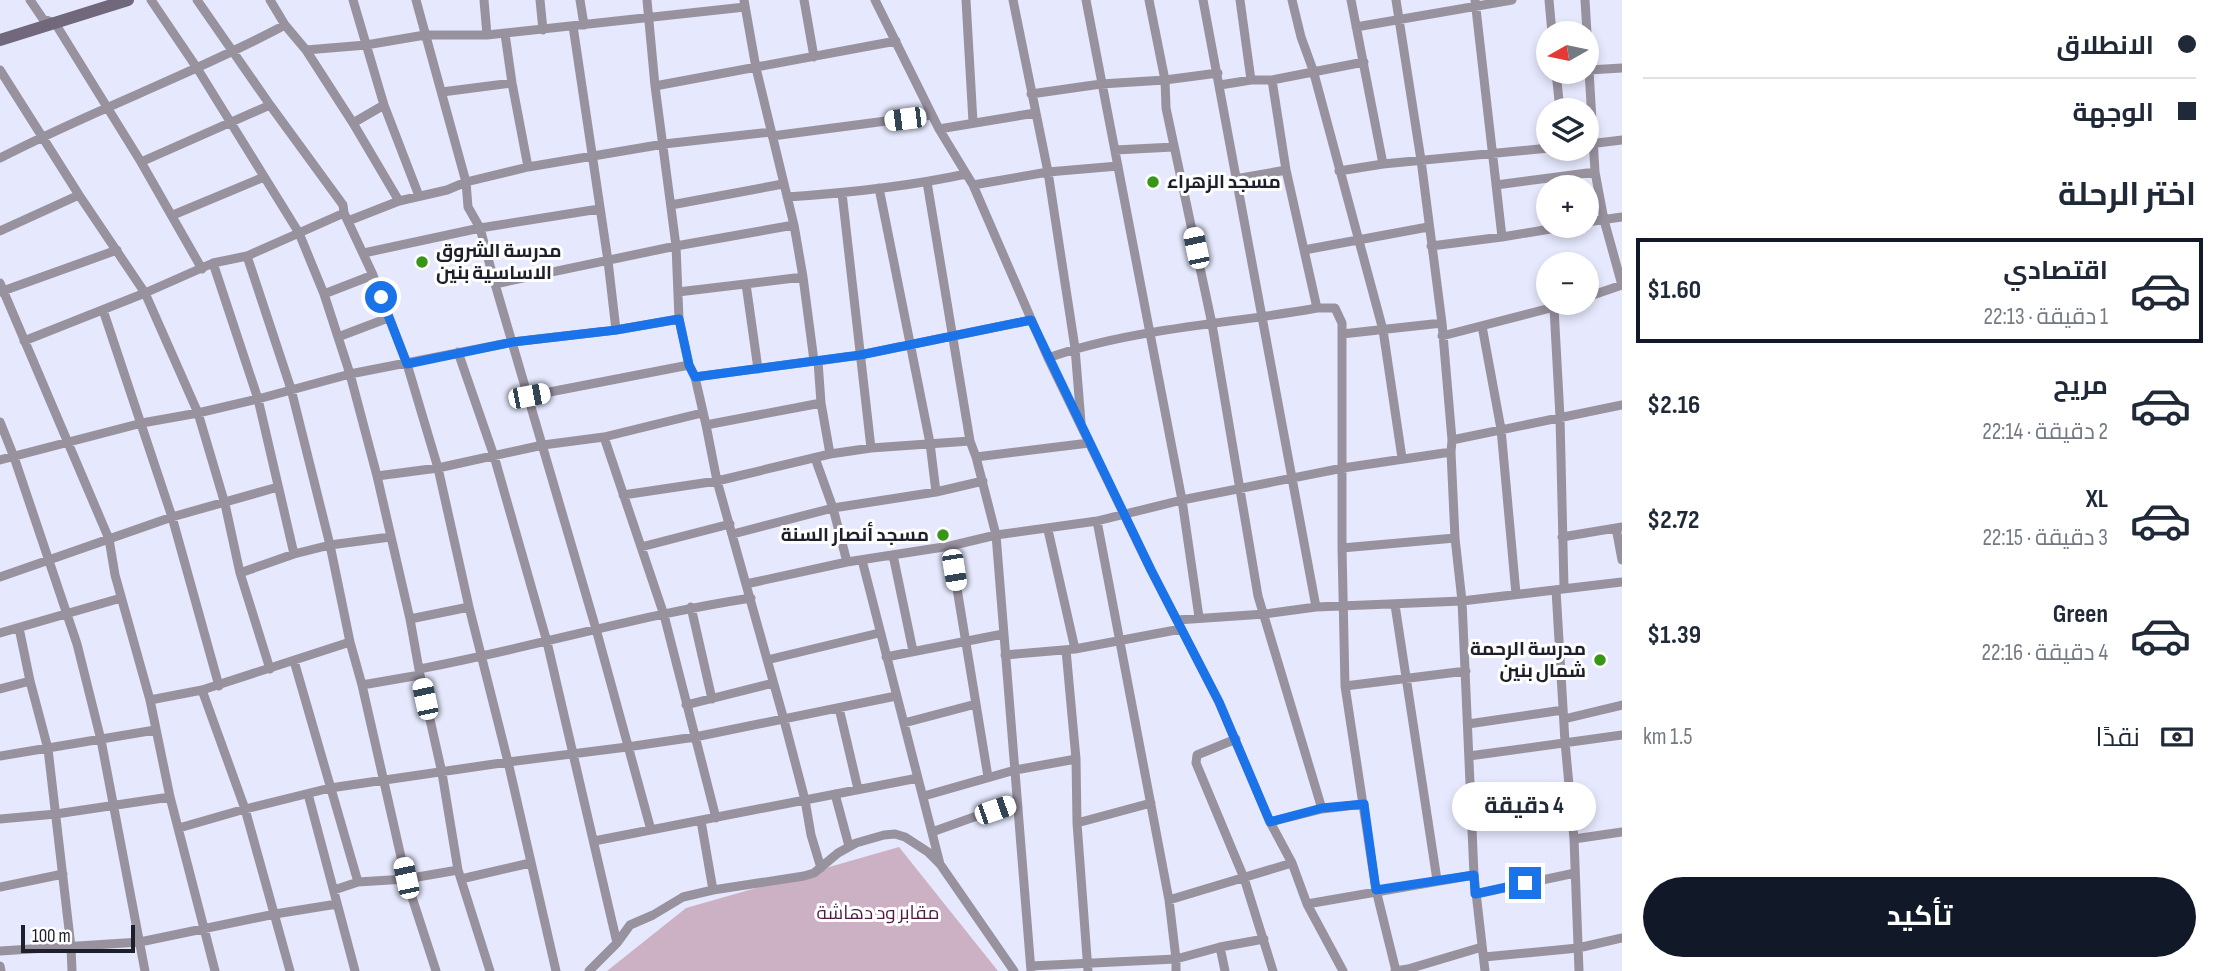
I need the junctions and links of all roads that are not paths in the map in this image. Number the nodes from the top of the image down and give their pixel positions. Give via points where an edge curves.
1 (104, 0) edge
2 (128, 0) edge
3 (151, 0) edge
4 (197, 0) edge
5 (270, 0) edge
6 (353, 0) edge
7 (416, 0) edge
8 (484, 0) edge
9 (540, 0) edge
10 (580, 0) edge
11 (647, 0) edge
12 (804, 0) edge
13 (875, 0) edge
14 (967, 0) edge
15 (1013, 0) edge
16 (1086, 0) edge
17 (1149, 0) edge
18 (1203, 0) edge
19 (1240, 0) edge
20 (1292, 0) edge
21 (1351, 0) edge
22 (1396, 0) edge
23 (1511, 0) edge
24 (1549, 0) edge
25 (1585, 0) edge
26 (31, 1) edge
27 (1475, 3) edge
28 (744, 4) edge
29 (1399, 18) junction
30 (649, 19) junction
31 (49, 21) junction
32 (1551, 21) edge
33 (1586, 21) edge
34 (285, 25) junction
35 (584, 25) junction
36 (573, 26) junction
37 (1356, 27) junction
38 (543, 30) junction
39 (0, 33) edge
40 (505, 34) junction
41 (425, 35) junction
42 (487, 35) junction
43 (0, 40) edge
44 (896, 41) junction
45 (366, 45) junction
46 (306, 50) junction
47 (233, 52) junction
48 (814, 57) junction
49 (1364, 62) junction
50 (197, 68) junction
51 (756, 68) junction
52 (1622, 68) edge
53 (1600, 69) edge
54 (0, 70) edge
55 (1313, 70) junction
56 (1218, 73) junction
57 (1165, 80) junction
58 (1251, 80) junction
59 (1272, 80) junction
60 (512, 83) junction
61 (1101, 84) junction
62 (1220, 85) junction
63 (655, 86) junction
64 (442, 93) junction
65 (1031, 94) junction
66 (270, 105) junction
67 (384, 105) junction
68 (109, 108) junction
69 (1035, 113) junction
70 (932, 115) junction
71 (973, 122) junction
72 (232, 123) junction
73 (353, 123) junction
74 (939, 129) junction
75 (771, 134) junction
76 (43, 136) junction
77 (1622, 140) edge
78 (1599, 143) edge
79 (664, 144) junction
80 (1174, 147) junction
81 (1115, 150) junction
82 (1536, 150) edge
83 (1492, 155) junction
84 (592, 157) junction
85 (0, 158) edge
86 (1421, 160) junction
87 (1593, 161) edge
88 (141, 162) junction
89 (1384, 164) junction
90 (1118, 166) junction
91 (528, 167) junction
92 (1286, 170) junction
93 (1339, 171) junction
94 (1048, 172) junction
95 (1595, 172) junction
96 (965, 174) junction
97 (264, 177) junction
98 (1235, 179) junction
99 (466, 182) junction
100 (927, 182) junction
101 (783, 184) junction
102 (973, 185) junction
103 (1496, 185) junction
104 (879, 188) junction
105 (842, 193) junction
106 (79, 195) junction
107 (419, 196) junction
108 (787, 197) junction
109 (399, 201) junction
110 (671, 205) junction
111 (600, 209) junction
112 (173, 215) junction
113 (346, 217) junction
114 (1622, 217) edge
115 (1604, 220) junction
116 (1599, 221) edge
117 (794, 225) junction
118 (1428, 227) junction
119 (480, 228) junction
120 (0, 231) edge
121 (1536, 231) edge
122 (299, 233) junction
123 (1502, 237) junction
124 (1357, 239) junction
125 (676, 246) junction
126 (1431, 246) junction
127 (117, 250) junction
128 (1304, 250) junction
129 (364, 253) junction
130 (247, 256) junction
131 (608, 261) junction
132 (213, 263) junction
133 (202, 269) junction
134 (373, 275) junction
135 (803, 277) junction
136 (495, 284) junction
137 (746, 284) junction
138 (1622, 285) edge
139 (1, 289) edge
140 (678, 292) junction
141 (145, 293) junction
142 (1599, 293) edge
143 (324, 294) junction
144 (1317, 308) junction
145 (103, 310) junction
146 (1536, 312) edge
147 (1554, 315) edge
148 (388, 318) junction
149 (1262, 318) junction
150 (679, 319) junction
151 (1031, 320) junction
152 (1441, 323) junction
153 (1212, 324) junction
154 (1482, 326) junction
155 (616, 330) junction
156 (1383, 330) junction
157 (1150, 334) junction
158 (1342, 334) junction
159 (953, 335) junction
160 (1442, 336) junction
161 (338, 337) junction
162 (24, 341) junction
163 (513, 342) junction
164 (910, 344) junction
165 (1076, 348) junction
166 (458, 352) junction
167 (860, 355) junction
168 (1048, 358) junction
169 (816, 361) junction
170 (407, 364) junction
171 (689, 365) junction
172 (758, 369) junction
173 (350, 374) junction
174 (695, 377) junction
175 (291, 389) junction
176 (529, 396) junction
177 (258, 399) junction
178 (821, 403) junction
179 (1622, 405) edge
180 (198, 413) junction
181 (702, 413) junction
182 (1560, 416) junction
183 (0, 422) edge
184 (142, 423) junction
185 (706, 425) junction
186 (1081, 427) junction
187 (1501, 429) junction
188 (604, 438) junction
189 (1452, 440) junction
190 (970, 441) junction
191 (68, 442) junction
192 (930, 443) junction
193 (1089, 443) junction
194 (543, 445) junction
195 (871, 448) junction
196 (1451, 452) junction
197 (830, 454) junction
198 (494, 456) junction
199 (14, 457) junction
200 (815, 457) junction
201 (976, 457) junction
202 (1402, 458) junction
203 (0, 460) edge
204 (438, 468) junction
205 (1343, 468) junction
206 (377, 476) junction
207 (1294, 478) junction
208 (717, 481) junction
209 (983, 481) junction
210 (278, 488) junction
211 (1240, 488) junction
212 (936, 492) junction
213 (623, 495) junction
214 (1182, 500) junction
215 (225, 504) junction
216 (833, 508) junction
217 (1125, 514) junction
218 (172, 517) junction
219 (1097, 521) junction
220 (730, 523) junction
221 (1619, 528) edge
222 (1048, 530) junction
223 (733, 534) junction
224 (996, 535) junction
225 (390, 537) junction
226 (1562, 537) junction
227 (1455, 538) junction
228 (109, 539) junction
229 (330, 545) junction
230 (950, 546) junction
231 (641, 547) junction
232 (1342, 548) junction
233 (294, 554) junction
234 (893, 555) junction
235 (862, 560) junction
236 (1622, 560) edge
237 (48, 561) junction
238 (848, 562) junction
239 (240, 573) junction
240 (0, 576) edge
241 (1622, 582) edge
242 (746, 584) junction
243 (1560, 589) junction
244 (1516, 594) junction
245 (121, 598) junction
246 (751, 598) junction
247 (1462, 601) junction
248 (1395, 605) junction
249 (1343, 606) junction
250 (469, 607) junction
251 (691, 607) junction
252 (1316, 607) junction
253 (1265, 614) junction
254 (67, 615) junction
255 (664, 615) junction
256 (1199, 617) junction
257 (410, 619) junction
258 (1179, 624) junction
259 (19, 628) junction
260 (596, 629) junction
261 (0, 633) edge
262 (879, 633) junction
263 (1003, 634) junction
264 (966, 641) junction
265 (1121, 641) junction
266 (350, 642) junction
267 (547, 642) junction
268 (1070, 650) junction
269 (913, 651) junction
270 (1005, 655) junction
271 (886, 657) junction
272 (481, 658) junction
273 (767, 660) junction
274 (294, 661) junction
275 (270, 669) junction
276 (1466, 671) junction
277 (420, 672) junction
278 (1407, 679) junction
279 (30, 681) junction
280 (773, 683) junction
281 (219, 685) junction
282 (362, 685) junction
283 (1345, 686) junction
284 (0, 689) edge
285 (202, 690) junction
286 (896, 696) junction
287 (712, 699) junction
288 (149, 700) junction
289 (976, 704) junction
290 (686, 705) junction
291 (1622, 705) edge
292 (839, 708) junction
293 (1564, 714) junction
294 (784, 720) junction
295 (904, 723) junction
296 (1468, 724) junction
297 (155, 730) junction
298 (1622, 735) edge
299 (695, 737) junction
300 (1236, 739) junction
301 (101, 740) junction
302 (1566, 742) junction
303 (627, 747) junction
304 (48, 749) junction
305 (574, 753) junction
306 (0, 756) edge
307 (1469, 756) junction
308 (1076, 759) junction
309 (508, 762) junction
310 (1015, 770) junction
311 (442, 773) junction
312 (988, 777) junction
313 (918, 778) junction
314 (384, 780) junction
315 (330, 788) junction
316 (858, 789) junction
317 (308, 794) junction
318 (835, 794) junction
319 (924, 796) junction
320 (170, 797) junction
321 (805, 800) junction
322 (1016, 803) junction
323 (1151, 803) junction
324 (1364, 804) junction
325 (114, 806) junction
326 (1322, 808) junction
327 (244, 809) junction
328 (56, 814) junction
329 (716, 818) junction
330 (0, 819) edge
331 (701, 821) junction
332 (1077, 822) junction
333 (1270, 822) junction
334 (180, 828) junction
335 (650, 830) junction
336 (933, 832) junction
337 (1622, 832) edge
338 (1574, 839) junction
339 (594, 841) junction
340 (849, 846) junction
341 (530, 863) junction
342 (1292, 863) junction
343 (940, 864) junction
344 (821, 868) junction
345 (1575, 873) junction
346 (63, 874) junction
347 (459, 875) junction
348 (1474, 875) junction
349 (1244, 877) junction
350 (406, 878) junction
351 (1437, 880) junction
352 (358, 882) junction
353 (0, 887) edge
354 (334, 890) junction
355 (713, 890) junction
356 (1376, 890) junction
357 (1475, 894) junction
358 (1169, 900) junction
359 (337, 904) junction
360 (1307, 904) junction
361 (275, 914) junction
362 (205, 928) junction
363 (1622, 938) edge
364 (1264, 939) junction
365 (140, 943) junction
366 (617, 943) junction
367 (71, 947) junction
368 (1220, 947) junction
369 (1482, 947) junction
370 (1578, 948) junction
371 (0, 951) edge
372 (1484, 957) junction
373 (1176, 959) junction
374 (1088, 967) edge
375 (1031, 969) edge
376 (1408, 970) edge
377 (72, 971) edge
378 (145, 971) edge
379 (215, 971) edge
380 (290, 971) edge
381 (355, 971) edge
382 (436, 971) edge
383 (490, 971) edge
384 (556, 971) edge
385 (589, 971) edge
386 (1014, 971) edge
387 (1176, 971) edge
388 (1225, 971) edge
389 (1273, 971) edge
390 (1343, 971) edge
391 (1395, 971) edge
392 (1485, 971) edge
393 (1579, 971) edge

1 - 31 street
2 - 31 street
3 - 50 street
4 - 47 street
5 - 34 street
6 - 45 street
7 - 41 street
8 - 42 street
9 - 38 street
10 - 35 street
11 - 30 street
12 - 48 street
13 - 44 street
14 - 71 street
15 - 65 street
16 - 61 street
17 - 57 street
18 - 56 street
19 - 58 street
20 - 55 street
21 - 37 street
22 - 29 street
23 - 27 street
24 - 32 street
25 - 33 street
26 - 31 street
27 - 29 street
27 - 83 street
28 - 30 street
28 - 51 street
29 - 37 street
29 - 86 street
30 - 35 street
30 - 63 street
31 - 39 street
31 - 43 street
31 - 68 street
34 - 46 street
34 - 47 street
35 - 36 street
36 - 38 street
36 - 84 street
37 - 49 street
38 - 40 street
40 - 42 street
40 - 60 street
41 - 42 street
41 - 45 street
41 - 64 street
44 - 48 street
44 - 70 street
45 - 46 street
45 - 67 street
46 - 73 street
47 - 50 street
47 - 66 street
48 - 51 street
49 - 55 street
49 - 89 street
50 - 68 street
50 - 72 street
51 - 63 street
51 - 75 street
52 - 53 street
54 - 76 street
55 - 59 street
55 - 93 street
56 - 57 street
56 - 62 street
57 - 61 street
57 - 80 street
58 - 59 street
58 - 62 street
59 - 92 street
60 - 64 street
60 - 91 street
61 - 65 street
61 - 81 street
62 - 98 street
63 - 79 street
64 - 99 street
65 - 69 street
66 - 72 street
66 - 113 street via 343,205
67 - 73 street
67 - 107 street
68 - 76 street
68 - 88 street
69 - 71 street
69 - 94 street
70 - 74 street
70 - 75 street
71 - 74 street
72 - 88 street
72 - 97 street
73 - 109 street
74 - 96 street
75 - 79 street
75 - 101 street
76 - 85 street
76 - 106 street
77 - 78 street
79 - 84 street
79 - 110 street
80 - 81 street
80 - 153 street
81 - 90 street
82 - 83 street
83 - 86 street
83 - 103 street
84 - 91 street
84 - 111 street
86 - 89 street
86 - 118 street
87 - 95 street
88 - 112 street
89 - 93 street
90 - 94 street
90 - 157 street
91 - 99 street
92 - 98 street
92 - 128 street
93 - 124 street
94 - 102 street
94 - 165 street
95 - 103 street
95 - 115 street
96 - 100 street
96 - 102 street
97 - 112 street
97 - 122 street
98 - 149 street
99 - 107 street
99 - 119 street via 468,207
100 - 104 street
100 - 159 street
101 - 108 street
101 - 110 street
102 - 151 street
103 - 123 street
104 - 105 street
104 - 164 street
105 - 108 street
105 - 167 street
106 - 120 street
106 - 127 street
107 - 109 street
108 - 117 street
109 - 113 street
110 - 125 street
111 - 119 street
111 - 131 street
112 - 133 street
113 - 122 street
113 - 129 street
114 - 115 street
115 - 116 street
115 - 138 street
117 - 125 street
117 - 135 street
118 - 124 street
118 - 126 street
119 - 129 street
119 - 136 street
121 - 123 street
122 - 130 street
122 - 143 street
123 - 126 street
124 - 128 street
124 - 156 street
125 - 131 street
125 - 140 street
126 - 152 street
127 - 139 street
127 - 141 street
128 - 144 street
129 - 134 street
130 - 132 street
130 - 175 street
131 - 136 street
131 - 155 street
132 - 133 street
132 - 177 street
133 - 141 street
134 - 143 street
134 - 148 street
135 - 137 street
135 - 169 street
136 - 163 street
137 - 140 street
137 - 172 street
138 - 142 street
139 - 162 street
140 - 150 street
141 - 145 street
141 - 180 street
143 - 161 street
144 - 149 street
144 - 158 street via 1335,308
145 - 162 street
145 - 184 street
146 - 154 street
147 - 182 street
148 - 161 street
148 - 170 street
149 - 153 street
149 - 207 street
150 - 155 street
150 - 171 street
151 - 159 street
151 - 168 street
152 - 156 street
152 - 160 street
153 - 157 street
153 - 211 street
154 - 160 street
154 - 187 street
155 - 163 street
156 - 158 street
156 - 202 street
157 - 165 street
157 - 214 street
158 - 205 street
159 - 164 street
159 - 190 street
160 - 189 street
161 - 173 street
162 - 191 street
163 - 166 street
163 - 176 street
164 - 167 street
164 - 192 street
165 - 168 street
165 - 186 street
166 - 170 street
166 - 198 street
167 - 169 street
167 - 195 street
168 - 186 street
169 - 172 street
169 - 178 street
170 - 173 street
170 - 204 street
171 - 174 street
171 - 176 street
172 - 174 street
173 - 175 street
173 - 206 street
174 - 181 street
175 - 177 street
175 - 229 street
176 - 194 street
177 - 180 street
177 - 210 street
178 - 185 street
178 - 197 street
179 - 182 street
180 - 184 street
180 - 215 street
181 - 185 street
181 - 188 street
182 - 187 street
182 - 226 street
183 - 199 street
184 - 191 street
184 - 218 street
185 - 208 street
186 - 193 street
187 - 189 street
187 - 244 street
188 - 194 street
188 - 213 street
189 - 196 street
190 - 192 street
190 - 201 street
191 - 199 street
191 - 228 street
192 - 195 street
192 - 212 street
193 - 201 street
193 - 217 street
194 - 198 street
194 - 260 street
195 - 197 street
196 - 202 street
196 - 227 street
197 - 200 street
198 - 204 street
198 - 267 street
199 - 203 street
199 - 237 street
200 - 208 street
200 - 216 street
201 - 209 street
202 - 205 street
204 - 206 street
204 - 250 street
205 - 207 street
205 - 232 street
206 - 225 street
207 - 211 street
207 - 252 street
208 - 213 street
208 - 220 street
209 - 212 street
209 - 224 street
210 - 215 street
210 - 233 street
211 - 214 street
211 - 253 street
212 - 216 street
213 - 231 street
214 - 217 street
214 - 256 street
215 - 218 street
215 - 239 street
216 - 223 street
216 - 238 street
217 - 219 street
217 - 258 street
218 - 228 street
218 - 281 street
219 - 222 street
219 - 265 street
220 - 223 street
220 - 231 street
221 - 226 street
221 - 236 street
222 - 224 street
222 - 268 street
223 - 242 street
224 - 230 street
224 - 263 street
225 - 229 street
225 - 257 street
226 - 243 street
227 - 232 street
227 - 247 street
228 - 237 street
228 - 245 street
229 - 233 street
229 - 266 street
230 - 234 street
230 - 264 street
231 - 255 street
232 - 249 street
233 - 239 street
234 - 235 street
234 - 269 street
235 - 238 street
235 - 262 street
237 - 240 street
237 - 254 street
238 - 242 street
239 - 275 street
241 - 243 street
242 - 246 street
243 - 244 street
243 - 293 street
244 - 247 street
245 - 254 street
245 - 288 street
246 - 251 street
246 - 273 street
247 - 248 street
247 - 276 street
248 - 249 street
248 - 278 street
249 - 252 street
249 - 283 street
250 - 257 street
250 - 272 street
251 - 255 street
251 - 287 street
252 - 253 street
253 - 256 street
253 - 326 street
254 - 259 street
254 - 301 street
255 - 260 street
255 - 290 street
256 - 258 street
257 - 277 street
258 - 265 street
258 - 300 street
259 - 261 street
259 - 279 street
260 - 267 street
260 - 303 street
262 - 271 street
262 - 273 street
263 - 264 street
263 - 270 street
264 - 269 street
264 - 289 street
265 - 268 street
265 - 323 street
266 - 274 street
266 - 282 street
267 - 272 street
267 - 305 street
268 - 270 street
268 - 308 street
269 - 271 street
270 - 310 street
271 - 286 street
272 - 277 street
272 - 309 street
273 - 280 street
274 - 275 street
274 - 315 street
275 - 281 street
276 - 278 street
276 - 296 street
277 - 282 street
277 - 311 street
278 - 283 street
278 - 351 street
279 - 284 street
279 - 304 street
280 - 287 street
280 - 294 street
281 - 285 street
282 - 314 street
283 - 324 street
285 - 288 street
285 - 327 street
286 - 292 street
286 - 295 street
287 - 290 street
288 - 297 street
289 - 295 street
289 - 312 street
290 - 299 street
291 - 293 street
292 - 294 street
292 - 316 street
293 - 296 street
293 - 302 street
294 - 299 street
294 - 321 street
295 - 313 street
296 - 307 street
297 - 301 street
297 - 320 street
298 - 302 street
299 - 303 street
299 - 329 street
300 - 333 street
300 - 349 street via 1197,755 1196,763
301 - 304 street
301 - 325 street
302 - 307 street
302 - 338 street
303 - 305 street
303 - 335 street
304 - 306 street
304 - 328 street
305 - 309 street
305 - 339 street
307 - 348 street
308 - 310 street
308 - 332 street
309 - 311 street
309 - 341 street
310 - 312 street
310 - 322 street
311 - 314 street
311 - 347 street
312 - 319 street
313 - 316 street
313 - 319 street
314 - 315 street
314 - 350 street
315 - 317 street
315 - 352 street
316 - 318 street
317 - 327 street
317 - 354 street
318 - 321 street
318 - 340 street
319 - 336 street
320 - 325 street
320 - 334 street
321 - 329 street
321 - 344 street
322 - 336 street
322 - 375 street
323 - 332 street
323 - 358 street
324 - 326 street
324 - 356 street
325 - 328 street
325 - 365 street
326 - 333 street
327 - 334 street
327 - 361 street
328 - 330 street
328 - 346 street
329 - 331 street
331 - 335 street
331 - 355 street
332 - 374 street
333 - 342 street
334 - 362 street
335 - 339 street
336 - 343 street
337 - 338 street
338 - 345 street
339 - 366 street
340 - 343 street via 895,835 919,845
340 - 344 street
341 - 347 street
341 - 384 street
342 - 349 street
342 - 360 street
343 - 386 street
344 - 355 street via 804,876
345 - 357 street
345 - 370 street
346 - 353 street
346 - 367 street
347 - 350 street
347 - 383 street
348 - 351 street
348 - 357 street
349 - 358 street
349 - 364 street
350 - 352 street
350 - 382 street
351 - 356 street
352 - 354 street
354 - 359 street
355 - 366 street via 683,897 630,925
356 - 360 street
356 - 391 street
357 - 369 street
358 - 373 street
359 - 361 street
359 - 381 street
360 - 390 street
361 - 362 street
361 - 380 street
362 - 365 street
362 - 379 street
363 - 370 street
364 - 368 street
364 - 389 street
365 - 367 street
365 - 378 street
366 - 385 street
367 - 371 street
367 - 377 street
368 - 373 street
368 - 388 street
369 - 372 street
369 - 376 street
370 - 372 street
370 - 393 street
372 - 392 street
373 - 374 street
373 - 387 street
374 - 375 street
376 - 391 street

